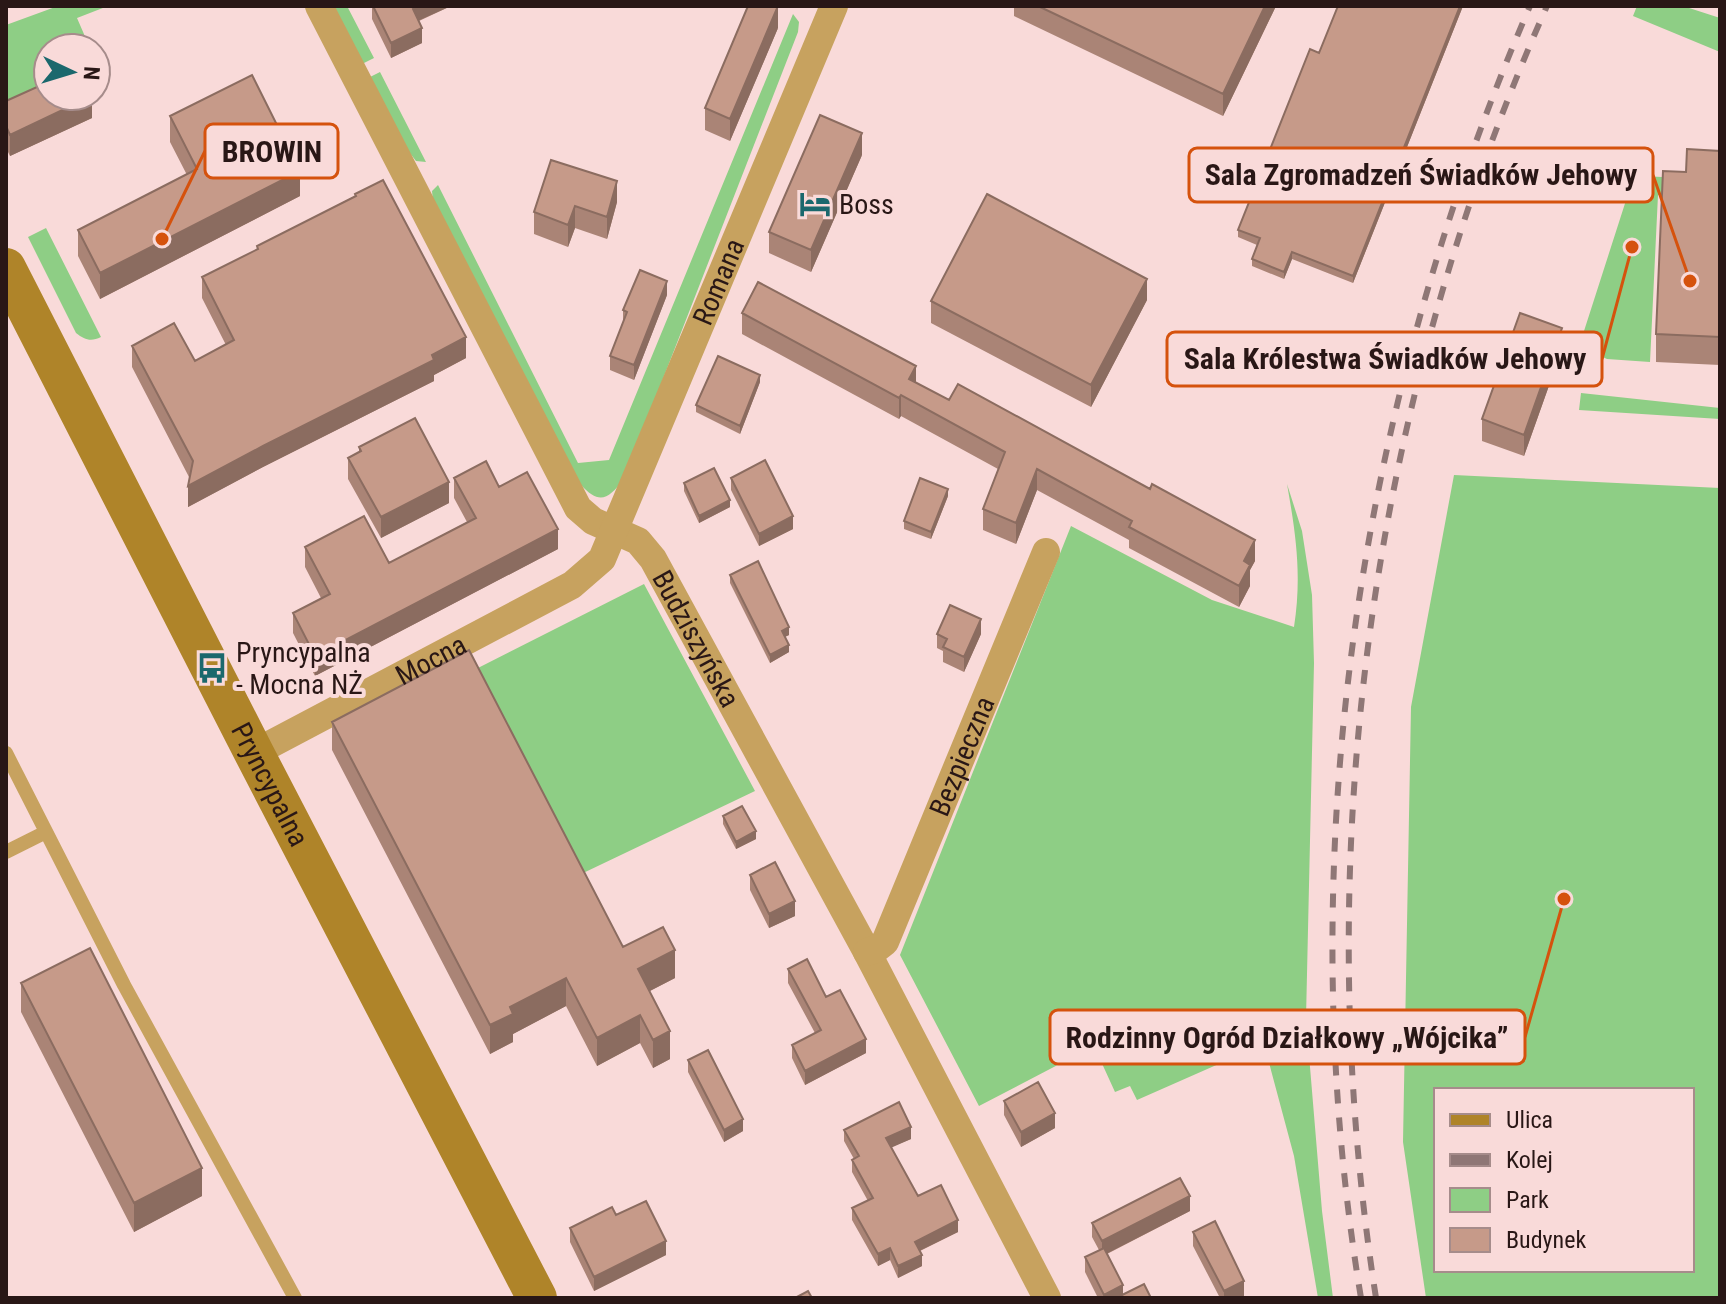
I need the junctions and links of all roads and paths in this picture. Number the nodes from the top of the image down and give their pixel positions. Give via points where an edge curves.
1 (319, 6) edge
2 (834, 6) edge
3 (6, 268) edge
4 (614, 532) junction
5 (1046, 552) dead end
6 (602, 559) joint
7 (6, 753) edge
8 (254, 753) junction
9 (46, 832) junction
10 (6, 852) edge
11 (867, 952) junction
12 (295, 1298) edge
13 (537, 1298) edge
14 (1047, 1298) edge

1 - 4 street, Budziszyńska via 578,508
2 - 4 street, Romana
3 - 8 street, Pryncypalna
4 - 6 street, Romana
4 - 11 street, Budziszyńska via 638,541 653,559
5 - 11 street, Bezpieczna via 885,942
6 - 8 street, Mocna via 572,585
7 - 9 lane
8 - 13 street, Pryncypalna
9 - 10 lane
9 - 12 lane
11 - 14 street, Budziszyńska

